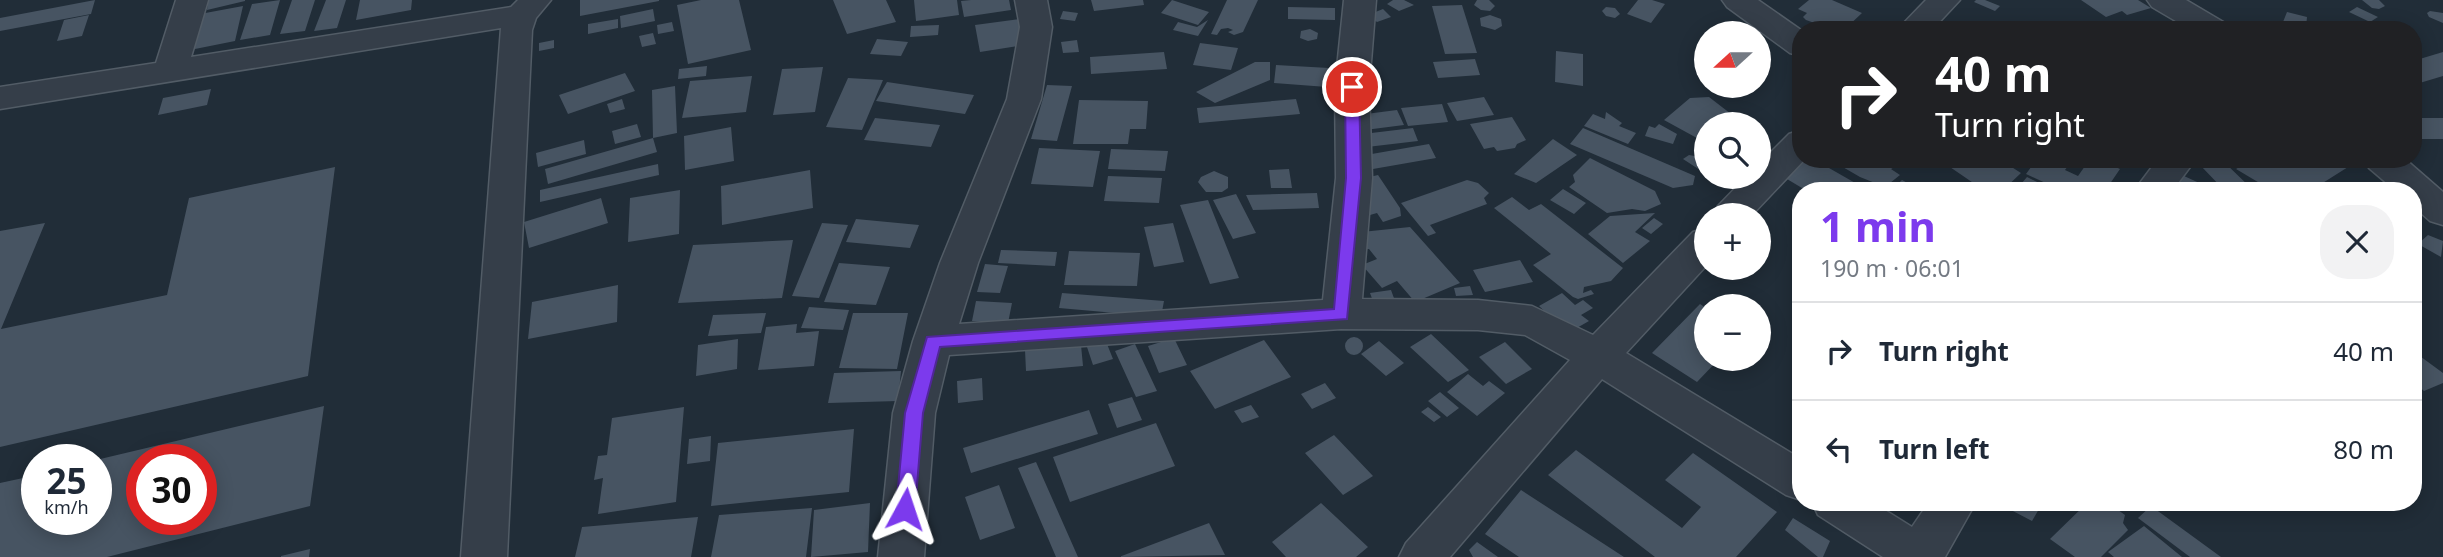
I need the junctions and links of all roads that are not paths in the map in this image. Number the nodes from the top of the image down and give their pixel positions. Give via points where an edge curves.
1 (192, 0) edge
2 (1031, 0) edge
3 (1360, 0) edge
4 (1738, 0) edge
5 (1944, 0) edge
6 (2163, 0) edge
7 (528, 7) edge
8 (1922, 21) edge
9 (2199, 21) edge
10 (1792, 39) edge
11 (170, 71) junction
12 (0, 98) edge
13 (1792, 151) edge
14 (2171, 168) edge
15 (2392, 168) edge
16 (2159, 182) edge
17 (2408, 182) edge
18 (2422, 194) edge
19 (1743, 203) edge
20 (2443, 212) edge
21 (1694, 255) edge
22 (1341, 314) junction
23 (933, 341) junction
24 (1598, 356) junction
25 (1792, 476) edge
26 (1848, 511) edge
27 (1948, 511) edge
28 (1920, 556) edge
29 (484, 557) edge
30 (901, 557) edge
31 (1422, 557) edge

1 - 11 street
2 - 23 street via 1036,27 1024,99
3 - 22 street via 1352,87 1354,178
4 - 10 street
5 - 8 street
6 - 9 street
7 - 11 street
7 - 29 street via 516,30
11 - 12 street
13 - 19 street
14 - 16 street
15 - 17 street
18 - 20 street
21 - 24 street
22 - 23 street
22 - 24 street via 1478,315 1532,321
23 - 30 street via 914,413
24 - 25 street
24 - 31 street
26 - 28 street
27 - 28 street

